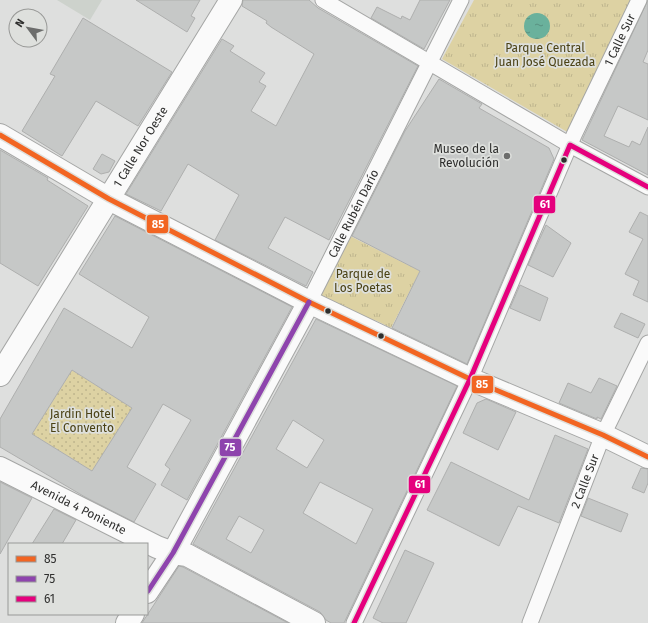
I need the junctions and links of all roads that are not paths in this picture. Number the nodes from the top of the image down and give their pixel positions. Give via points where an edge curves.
1 (231, 0) edge
2 (323, 0) edge
3 (462, 0) edge
4 (638, 0) edge
5 (429, 61) junction
6 (0, 135) edge
7 (570, 145) junction
8 (648, 186) edge
9 (108, 199) junction
10 (309, 302) junction
11 (648, 342) edge
12 (0, 375) edge
13 (470, 379) junction
14 (603, 435) junction
15 (648, 457) edge
16 (0, 468) edge
17 (165, 550) junction
18 (148, 590) edge
19 (314, 623) edge
20 (354, 623) edge
21 (530, 623) edge

1 - 9 street, 1 Calle Nor Oeste
2 - 5 street
3 - 5 street, Calle Rubén Darío
4 - 7 street, 1 Calle Sur
5 - 7 street
5 - 10 street, Calle Rubén Darío
6 - 9 street
7 - 8 street
7 - 13 street, 1 Calle Sur
9 - 10 street
9 - 12 street, 1 Calle Nor Oeste
10 - 13 street
10 - 17 street, Calle Rubén Darío
11 - 14 street, 2 Calle Sur
13 - 14 street
13 - 20 street, 1 Calle Sur
14 - 15 street
14 - 21 street, 2 Calle Sur
16 - 17 street, Avenida 4 Poniente
17 - 18 street, Calle Rubén Darío
17 - 19 street, Avenida 4 Poniente via 187,555

